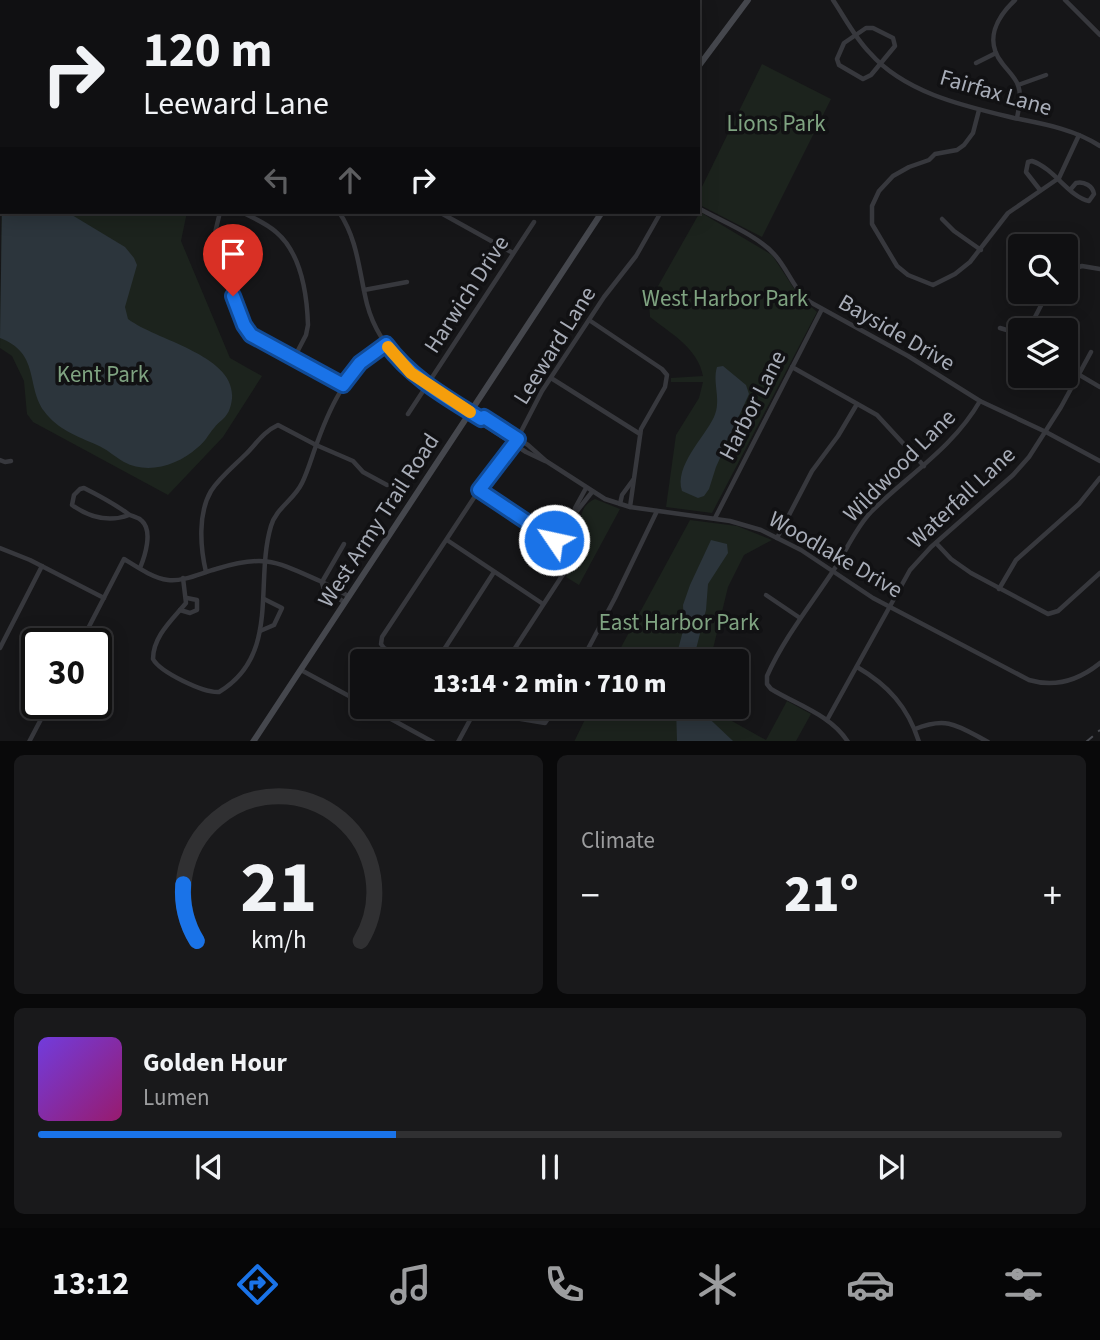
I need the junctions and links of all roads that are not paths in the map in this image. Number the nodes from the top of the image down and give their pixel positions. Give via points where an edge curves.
1 (748, 0) edge
2 (834, 0) edge
3 (1015, 0) edge
4 (1065, 0) edge
5 (856, 33) junction
6 (1100, 35) edge
7 (996, 52) junction
8 (881, 63) junction
9 (976, 63) dead end
10 (700, 64) edge
11 (1046, 75) dead end
12 (1018, 85) junction
13 (979, 110) junction
14 (1017, 118) junction
15 (1079, 135) junction
16 (1100, 146) edge
17 (1059, 178) junction
18 (1040, 190) junction
19 (1070, 190) junction
20 (700, 209) edge
21 (220, 214) edge
22 (246, 214) edge
23 (340, 214) edge
24 (443, 214) edge
25 (600, 214) edge
26 (660, 214) edge
27 (942, 219) dead end
28 (534, 222) dead end
29 (981, 250) junction
30 (513, 253) junction
31 (1078, 267) edge
32 (1100, 269) edge
33 (407, 282) dead end
34 (364, 290) junction
35 (822, 309) junction
36 (589, 320) junction
37 (1000, 328) dead end
38 (1008, 330) edge
39 (386, 344) junction
40 (1091, 352) dead end
41 (293, 358) junction
42 (792, 367) junction
43 (1079, 374) junction
44 (551, 378) junction
45 (343, 385) junction
46 (427, 385) junction
47 (1100, 387) edge
48 (980, 401) junction
49 (858, 403) junction
50 (470, 412) junction
51 (408, 414) dead end
52 (481, 419) junction
53 (1046, 432) junction
54 (640, 434) junction
55 (518, 439) junction
56 (316, 445) junction
57 (514, 445) junction
58 (0, 460) edge
59 (11, 461) dead end
60 (545, 461) junction
61 (1100, 461) edge
62 (924, 466) junction
63 (1100, 478) edge
64 (634, 479) junction
65 (387, 485) dead end
66 (586, 488) junction
67 (479, 490) junction
68 (592, 492) junction
69 (620, 504) junction
70 (630, 507) junction
71 (577, 511) junction
72 (657, 511) junction
73 (129, 515) junction
74 (715, 518) junction
75 (778, 538) junction
76 (447, 540) junction
77 (936, 542) junction
78 (344, 544) dead end
79 (577, 545) junction
80 (0, 548) edge
81 (266, 561) junction
82 (42, 566) junction
83 (140, 568) junction
84 (206, 572) junction
85 (494, 572) junction
86 (833, 572) junction
87 (1100, 573) edge
88 (183, 578) junction
89 (322, 582) junction
90 (999, 589) junction
91 (766, 595) dead end
92 (104, 598) junction
93 (187, 598) junction
94 (264, 599) junction
95 (346, 599) junction
96 (543, 604) junction
97 (890, 606) junction
98 (180, 610) junction
99 (800, 618) junction
100 (88, 628) edge
101 (260, 632) junction
102 (0, 648) edge
103 (386, 649) edge
104 (444, 649) edge
105 (514, 649) edge
106 (588, 649) edge
107 (1100, 663) edge
108 (857, 667) junction
109 (300, 670) junction
110 (350, 697) edge
111 (41, 719) edge
112 (392, 719) edge
113 (470, 719) edge
114 (521, 719) edge
115 (548, 719) edge
116 (827, 720) junction
117 (915, 729) junction
118 (29, 741) edge
119 (253, 741) edge
120 (433, 741) edge
121 (458, 741) edge
122 (848, 741) edge
123 (919, 741) edge
124 (988, 741) edge

1 - 10 main road
2 - 5 street, Fairfax Lane
3 - 7 street via 995,26
4 - 6 street
5 - 8 street, Fairfax Lane
5 - 8 street via 873,28 893,38 894,48
5 - 8 street via 844,43 839,65 863,79
7 - 9 street
7 - 12 street
8 - 13 street, Fairfax Lane via 936,95
11 - 12 street
12 - 14 street
13 - 14 street, Fairfax Lane
13 - 29 street via 964,145 893,176 875,197 871,215 876,232 901,270 933,285 955,274
14 - 15 street, Fairfax Lane
15 - 16 street, Fairfax Lane
15 - 17 street
17 - 18 street
17 - 18 street via 1037,162 1028,162 1026,172
17 - 19 street
18 - 29 street via 1008,213
19 - 19 street via 1081,182 1094,194 1085,201
20 - 35 street, Bayside Drive via 767,247 799,292
21 - 41 street via 217,252 244,325 255,338
22 - 41 street via 282,238 298,265 308,325
23 - 34 street, Woodlake Drive via 355,244
24 - 30 street
25 - 50 main road, West Army Trail Road
26 - 36 street, Leeward Lane via 636,256
27 - 29 street
28 - 30 street, Harwich Drive
30 - 46 street, Harwich Drive
31 - 32 street
33 - 34 street
34 - 39 street, Woodlake Drive
35 - 42 street, Harbor Lane
35 - 48 street, Bayside Drive
36 - 44 street, Leeward Lane
36 - 54 street via 667,375 666,387
37 - 38 street
39 - 45 street via 360,363
39 - 46 street, Woodlake Drive
40 - 43 street, Waterfall Lane
41 - 45 street
42 - 49 street
42 - 74 street, Harbor Lane
43 - 47 street
43 - 53 street, Waterfall Lane
44 - 54 street
44 - 55 street, Leeward Lane
45 - 56 street
46 - 50 street, Woodlake Drive
46 - 51 street, Harwich Drive
48 - 53 street, Bayside Drive
48 - 62 street, Wildwood Lane via 957,435
49 - 62 street via 885,422
49 - 75 street via 812,471
50 - 52 street, Woodlake Drive
50 - 95 main road, West Army Trail Road
52 - 55 street, Woodlake Drive
52 - 57 street, Woodlake Drive
53 - 61 street, Bayside Drive
53 - 77 street, Waterfall Lane via 1019,469
54 - 64 street
55 - 57 street, Leeward Lane
55 - 60 street, Woodlake Drive
56 - 65 street via 353,461
56 - 81 street via 300,487 273,520
56 - 84 street via 278,425 265,431 216,484 203,515
57 - 60 street, Woodlake Drive
57 - 67 street, Leeward Lane
58 - 59 street
60 - 66 street, Woodlake Drive
62 - 86 street, Wildwood Lane via 865,519
63 - 90 street via 1079,504 1016,560
64 - 69 street
64 - 70 street
66 - 68 street, Woodlake Drive
66 - 71 street
67 - 76 street, Leeward Lane
67 - 79 street via 554,540
68 - 69 street, Woodlake Drive
68 - 71 street
69 - 70 street, Woodlake Drive
70 - 72 street, Woodlake Drive
71 - 79 street
72 - 74 street, Woodlake Drive
72 - 106 street
73 - 73 street via 104,519 72,505 84,488
73 - 83 street via 147,528
74 - 75 street, Woodlake Drive
75 - 86 street, Woodlake Drive
76 - 85 street
76 - 103 street, Leeward Lane via 381,640
77 - 90 street via 960,566
77 - 97 street, Waterfall Lane via 910,570
78 - 89 street
79 - 96 street
80 - 82 street
81 - 84 street
81 - 89 street via 296,568
81 - 94 street
82 - 92 street
82 - 102 street
83 - 88 street via 162,579
83 - 92 street via 124,559
84 - 88 street
85 - 96 street
85 - 104 street
86 - 97 street, Woodlake Drive
86 - 99 street, Wildwood Lane
87 - 90 street via 1052,614
88 - 93 street
89 - 95 street
91 - 99 street
92 - 100 street
93 - 98 street
93 - 98 street via 197,600 197,610
94 - 101 street
94 - 101 street via 282,608 274,625
95 - 109 main road, West Army Trail Road
96 - 105 street
97 - 107 street, Woodlake Drive via 1034,681 1066,682
97 - 108 street, Waterfall Lane
98 - 101 street via 167,622 153,659 158,667 209,692 219,692 242,672 259,643
99 - 116 street, Wildwood Lane via 767,682 774,691
108 - 116 street, Waterfall Lane
108 - 117 street via 893,694
109 - 110 street
109 - 119 main road, West Army Trail Road
111 - 118 street
112 - 120 street
113 - 121 street
114 - 115 street via 545,723
116 - 122 street, Wildwood Lane
117 - 123 street
117 - 124 street via 946,722

